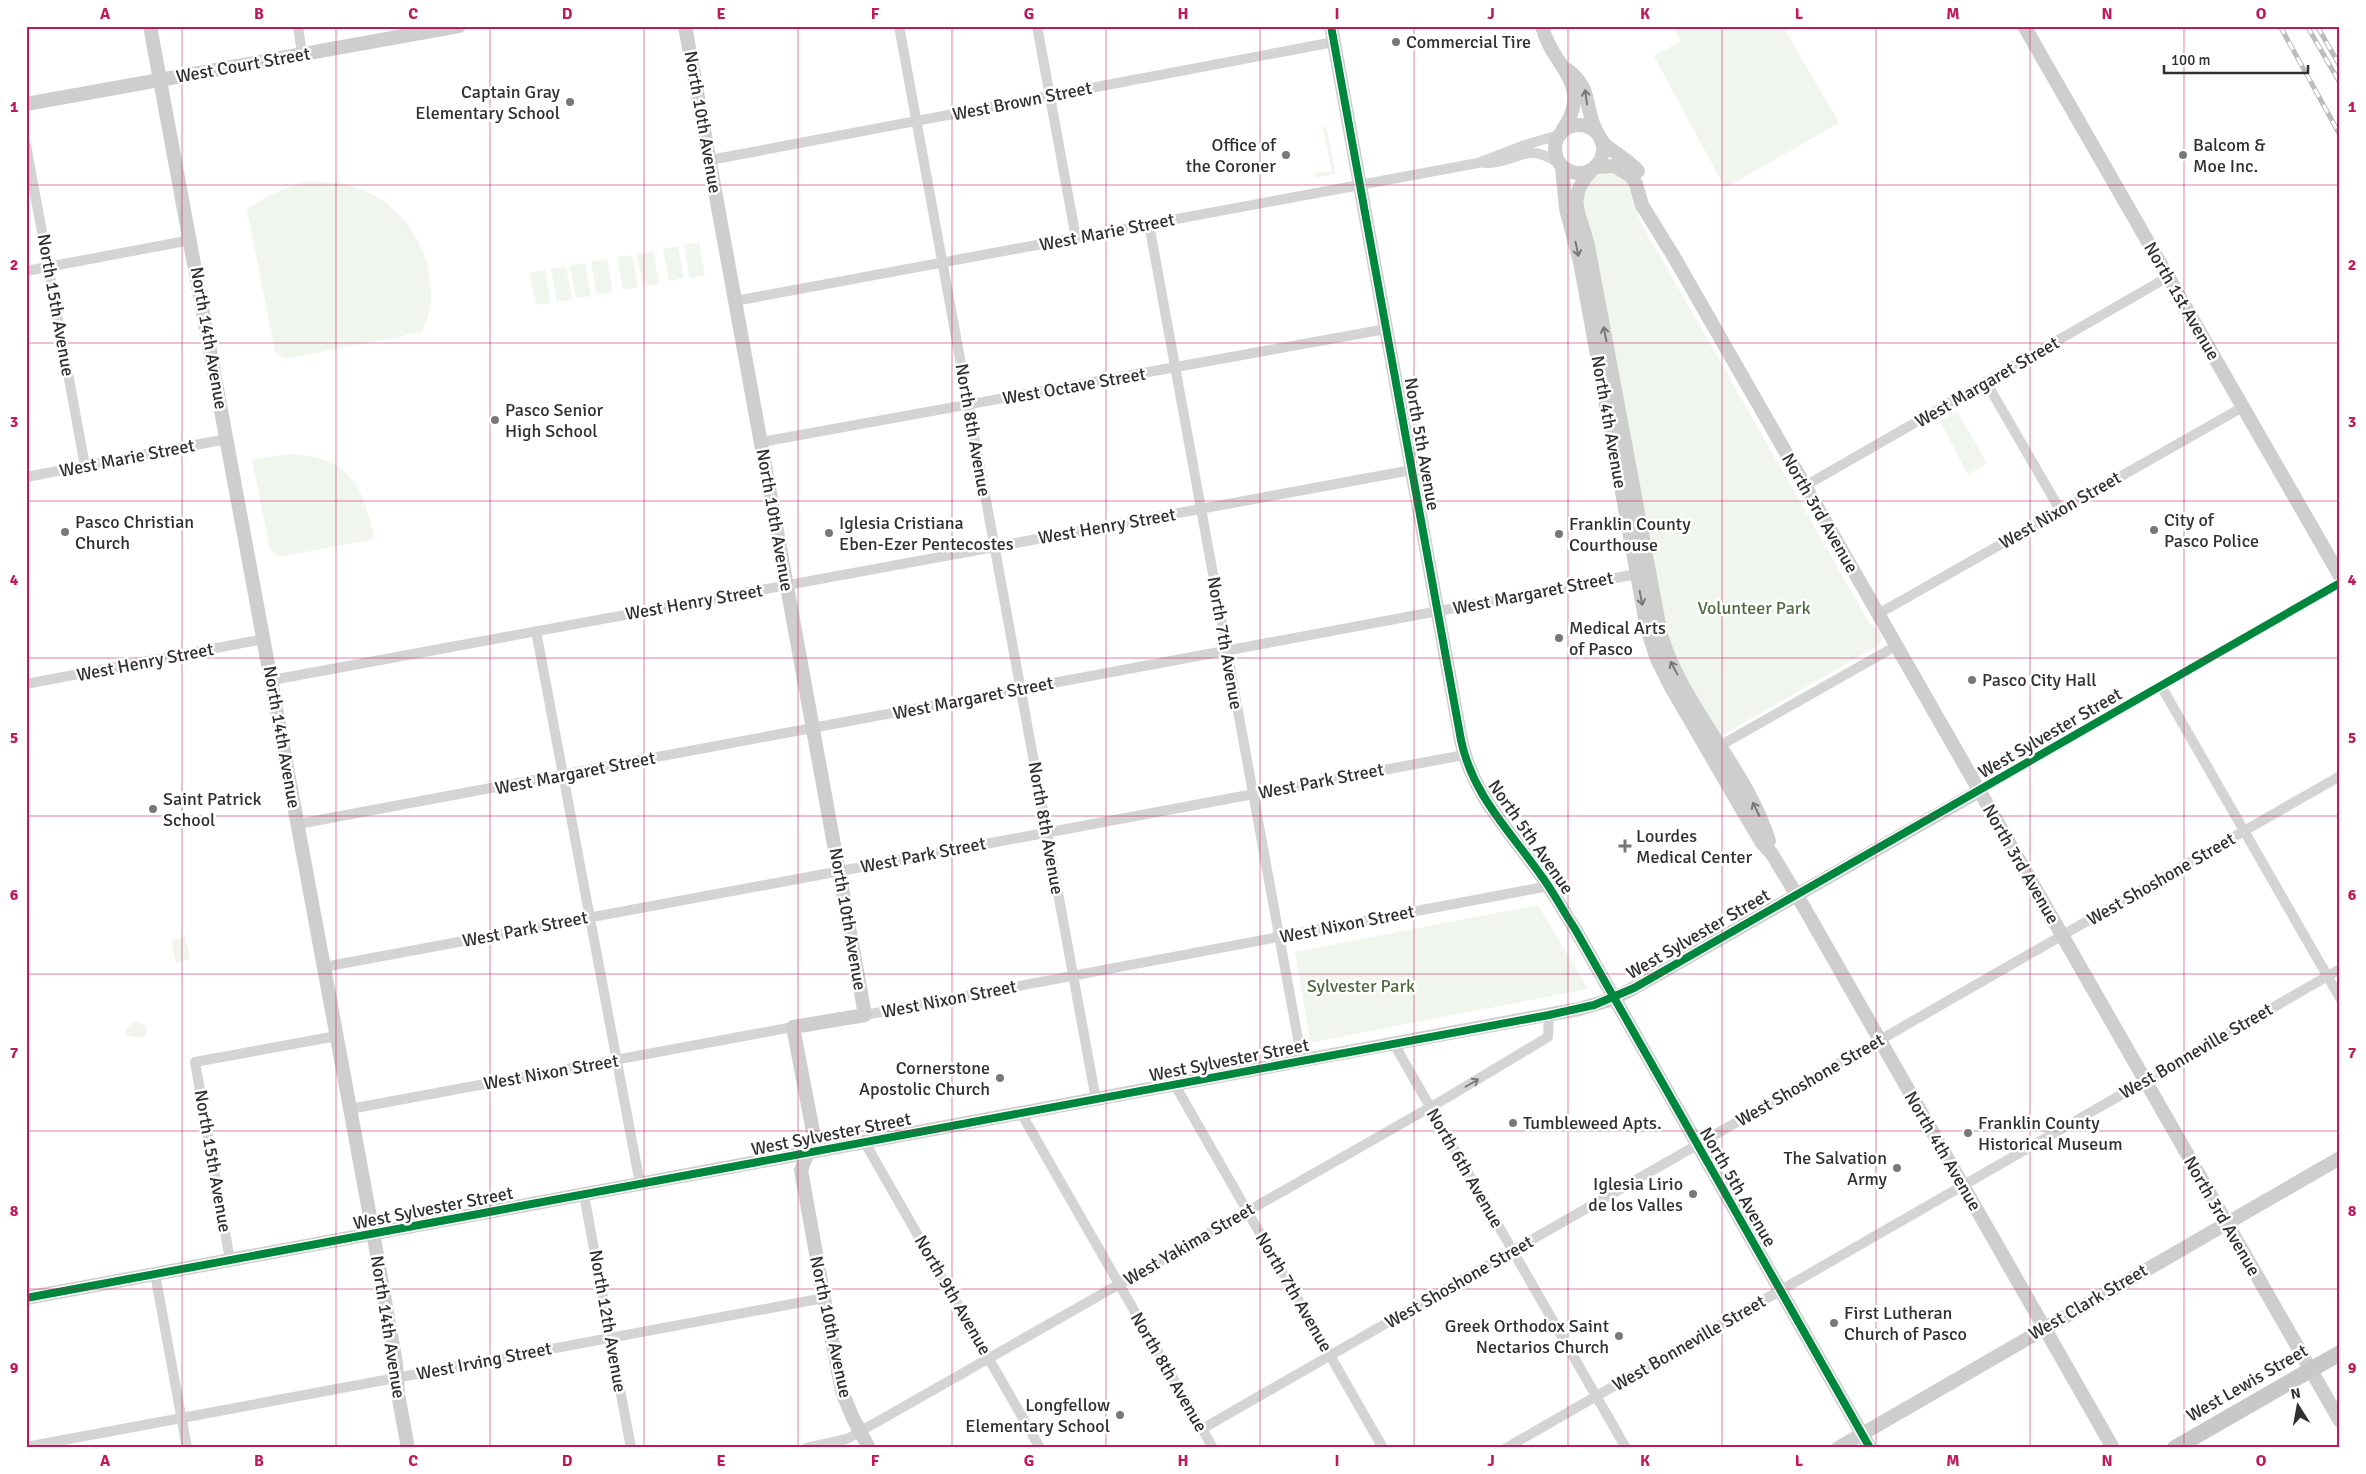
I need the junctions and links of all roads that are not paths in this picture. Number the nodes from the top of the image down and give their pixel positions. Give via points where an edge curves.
1 (150, 26) edge
2 (298, 26) edge
3 (459, 26) edge
4 (685, 26) edge
5 (899, 26) edge
6 (1038, 26) edge
7 (1331, 26) edge
8 (1542, 26) edge
9 (2024, 26) edge
10 (445, 28) edge
11 (1334, 42) junction
12 (302, 54) junction
13 (1564, 66) junction
14 (160, 80) junction
15 (1050, 95) junction
16 (26, 104) edge
17 (916, 120) junction
18 (1560, 133) junction
19 (1600, 137) junction
20 (26, 145) edge
21 (710, 160) junction
22 (1478, 162) junction
23 (1560, 165) junction
24 (1594, 169) junction
25 (1360, 184) junction
26 (1149, 224) junction
27 (1657, 228) junction
28 (1076, 238) junction
29 (191, 240) junction
30 (942, 263) junction
31 (48, 267) junction
32 (26, 271) edge
33 (2168, 277) junction
34 (735, 301) junction
35 (1386, 329) junction
36 (1175, 367) junction
37 (1986, 382) junction
38 (968, 405) junction
39 (2243, 406) junction
40 (228, 439) junction
41 (761, 442) junction
42 (85, 466) junction
43 (1412, 470) junction
44 (26, 477) edge
45 (1805, 486) junction
46 (1201, 509) junction
47 (2060, 510) junction
48 (994, 547) junction
49 (1642, 573) junction
50 (2340, 576) edge
51 (2340, 583) edge
52 (787, 585) junction
53 (1437, 611) junction
54 (1878, 614) junction
55 (536, 632) junction
56 (264, 639) junction
57 (1896, 646) junction
58 (1227, 650) junction
59 (272, 680) junction
60 (26, 684) edge
61 (2161, 686) junction
62 (1020, 689) junction
63 (813, 728) junction
64 (1714, 750) junction
65 (1464, 755) junction
66 (563, 775) junction
67 (2340, 776) edge
68 (1979, 791) junction
69 (1253, 794) junction
70 (298, 824) junction
71 (2244, 831) junction
72 (1047, 832) junction
73 (839, 871) junction
74 (1548, 886) junction
75 (1796, 896) junction
76 (590, 917) junction
77 (1279, 936) junction
78 (2062, 936) junction
79 (324, 967) junction
80 (2340, 969) edge
81 (1073, 975) junction
82 (2327, 976) junction
83 (2340, 998) edge
84 (1613, 999) junction
85 (865, 1014) junction
86 (1549, 1015) junction
87 (793, 1027) junction
88 (336, 1036) junction
89 (1879, 1040) junction
90 (1394, 1044) junction
91 (616, 1060) junction
92 (1302, 1061) junction
93 (2145, 1081) junction
94 (1175, 1085) junction
95 (1096, 1100) junction
96 (1430, 1107) junction
97 (350, 1109) junction
98 (1021, 1113) junction
99 (865, 1143) junction
100 (1697, 1145) junction
101 (808, 1153) junction
102 (2340, 1158) edge
103 (640, 1184) junction
104 (1964, 1185) junction
105 (584, 1195) junction
106 (1247, 1211) junction
107 (2226, 1223) junction
108 (373, 1234) junction
109 (1513, 1251) junction
110 (230, 1260) junction
111 (155, 1274) junction
112 (1119, 1284) junction
113 (1780, 1290) junction
114 (26, 1298) edge
115 (824, 1298) junction
116 (2044, 1328) junction
117 (611, 1338) junction
118 (2340, 1353) edge
119 (1330, 1356) junction
120 (989, 1358) junction
121 (2310, 1369) junction
122 (398, 1378) junction
123 (1596, 1396) junction
124 (182, 1419) junction
125 (2340, 1421) edge
126 (1202, 1429) junction
127 (860, 1432) junction
128 (1862, 1434) junction
129 (26, 1447) edge
130 (187, 1448) edge
131 (408, 1448) edge
132 (631, 1448) edge
133 (806, 1448) edge
134 (869, 1448) edge
135 (1040, 1448) edge
136 (1213, 1448) edge
137 (1383, 1448) edge
138 (1506, 1448) edge
139 (1626, 1448) edge
140 (1838, 1448) edge
141 (1870, 1448) edge
142 (2113, 1448) edge
143 (2175, 1448) edge

1 - 14 street, North 14th Avenue
2 - 12 street
3 - 10 street, West Court Street
4 - 21 street, North 10th Avenue
5 - 17 street, North 8th Avenue
6 - 15 street
7 - 11 street, North 5th Avenue
8 - 13 street via 1549,45
9 - 33 street, North 1st Avenue
10 - 12 street, West Court Street
11 - 15 street, West Brown Street
11 - 25 street, North 5th Avenue
12 - 14 street, West Court Street
13 - 18 street via 1571,80 1574,100 1572,113
19 -> 13 street via 1590,120 1585,88
14 - 16 street, West Court Street
14 - 29 street, North 14th Avenue
15 - 17 street, West Brown Street
15 - 28 street
17 - 21 street, West Brown Street
17 - 30 street, North 8th Avenue
18 - 19 street via 1569,127 1582,125
18 - 22 street, West Marie Street
18 - 23 street via 1554,150
19 - 24 street via 1603,153
19 - 27 street, North 3rd Avenue via 1614,154 1640,174
20 - 31 street, North 15th Avenue
21 - 34 street, North 10th Avenue
22 - 23 street, West Marie Street via 1505,161 1533,152 1548,156
22 - 25 street, West Marie Street
23 - 24 street via 1567,171 1580,174
23 -> 49 street, North 4th Avenue via 1566,208 1580,262
24 - 27 street, North 3rd Avenue via 1614,166 1631,176 1640,202
49 -> 24 street, North 4th Avenue via 1588,246 1576,209 1577,193
25 - 26 street, West Marie Street
25 - 35 street, North 5th Avenue
26 - 28 street, West Marie Street
26 - 36 street, North 7th Avenue
27 - 45 street, North 3rd Avenue
28 - 30 street, West Marie Street
29 - 31 street
29 - 40 street, North 14th Avenue
30 - 34 street, West Marie Street
30 - 38 street, North 8th Avenue
31 - 32 street
31 - 42 street, North 15th Avenue
33 - 37 street, West Margaret Street
33 - 39 street, North 1st Avenue
34 - 41 street, North 10th Avenue
35 - 36 street, West Octave Street
35 - 43 street, North 5th Avenue
36 - 38 street, West Octave Street
36 - 46 street, North 7th Avenue
37 - 45 street, West Margaret Street
37 - 47 street
38 - 41 street, West Octave Street
38 - 48 street, North 8th Avenue
39 - 47 street, West Nixon Street
39 - 50 street, North 1st Avenue
40 - 42 street, West Marie Street
40 - 56 street, North 14th Avenue
41 - 52 street, North 10th Avenue
42 - 44 street, West Marie Street
43 - 46 street, West Henry Street
43 - 53 street, North 5th Avenue
45 - 54 street, North 3rd Avenue
46 - 48 street, West Henry Street
46 - 58 street, North 7th Avenue
47 - 54 street, West Nixon Street
48 - 52 street, West Henry Street
48 - 62 street, North 8th Avenue
49 - 53 street, West Margaret Street
49 - 64 street, North 4th Avenue via 1647,629 1657,659
51 - 61 street, West Sylvester Street
52 - 55 street, West Henry Street
52 - 63 street, North 10th Avenue
53 - 58 street, West Margaret Street
53 - 65 street, North 5th Avenue
54 - 57 street, North 3rd Avenue
55 - 59 street, West Henry Street
55 - 66 street
56 - 59 street, North 14th Avenue
56 - 60 street, West Henry Street
57 - 64 street
57 - 68 street, North 3rd Avenue
58 - 62 street, West Margaret Street
58 - 69 street, North 7th Avenue
59 - 70 street, North 14th Avenue
61 - 68 street, West Sylvester Street
61 - 71 street
62 - 63 street, West Margaret Street
62 - 72 street, North 8th Avenue
63 - 66 street, West Margaret Street
63 - 73 street, North 10th Avenue
64 - 75 street, North 4th Avenue via 1755,806 1772,854
65 - 69 street, West Park Street
65 - 74 street, North 5th Avenue via 1490,809
66 - 70 street, West Margaret Street
66 - 76 street
67 - 71 street, West Shoshone Street
68 - 75 street, West Sylvester Street
68 - 78 street, North 3rd Avenue
69 - 72 street, West Park Street
69 - 77 street, North 7th Avenue
70 - 79 street, North 14th Avenue
71 - 78 street, West Shoshone Street
71 - 82 street
72 - 73 street, West Park Street
72 - 81 street, North 8th Avenue
73 - 76 street, West Park Street
73 - 85 street, North 10th Avenue
74 - 77 street, West Nixon Street
74 - 84 street, North 5th Avenue
75 - 84 street, West Sylvester Street
75 - 89 street, North 4th Avenue
76 - 79 street, West Park Street
76 - 91 street
77 - 81 street, West Nixon Street
77 - 92 street, North 7th Avenue
78 - 89 street, West Shoshone Street
78 - 93 street, North 3rd Avenue
79 - 88 street, North 14th Avenue
80 - 82 street, West Bonneville Street
81 - 85 street, West Nixon Street
81 - 95 street, North 8th Avenue
82 - 83 street
82 - 93 street, West Bonneville Street
84 - 86 street, West Sylvester Street
84 - 100 street, North 5th Avenue
85 - 87 street, West Nixon Street
86 - 90 street, West Sylvester Street
96 -> 86 street, West Yakima Street via 1548,1037
87 - 91 street, West Nixon Street
87 - 101 street, North 10th Avenue via 814,1137
88 - 97 street, North 14th Avenue
88 - 110 street, North 15th Avenue via 195,1062
89 - 100 street, West Shoshone Street
89 - 104 street, North 4th Avenue
90 - 92 street, West Sylvester Street
90 - 96 street, North 6th Avenue
91 - 97 street, West Nixon Street
91 - 103 street
92 - 94 street, West Sylvester Street
93 - 104 street, West Bonneville Street
93 - 107 street, North 3rd Avenue
94 - 95 street, West Sylvester Street
94 - 106 street, North 7th Avenue
95 - 98 street, West Sylvester Street
96 - 106 street, West Yakima Street
96 - 109 street, North 6th Avenue
97 - 108 street, North 14th Avenue
98 - 99 street, West Sylvester Street
98 - 112 street, North 8th Avenue
99 - 101 street, West Sylvester Street
99 - 120 street, North 9th Avenue
100 - 109 street, West Shoshone Street
100 - 113 street, North 5th Avenue
101 - 103 street, West Sylvester Street
101 - 115 street, North 10th Avenue via 801,1170
102 - 107 street, West Clark Street
103 - 105 street, West Sylvester Street
104 - 113 street, West Bonneville Street
104 - 116 street, North 4th Avenue
105 - 108 street, West Sylvester Street
105 - 117 street, North 12th Avenue
106 - 112 street, West Yakima Street
106 - 119 street, North 7th Avenue
107 - 116 street, West Clark Street
107 - 121 street, North 3rd Avenue
108 - 110 street, West Sylvester Street
108 - 122 street, North 14th Avenue
109 - 119 street, West Shoshone Street
109 - 123 street, North 6th Avenue
110 - 111 street, West Sylvester Street
111 - 114 street, West Sylvester Street
111 - 124 street
112 - 120 street, West Yakima Street
112 - 126 street, North 8th Avenue
113 - 123 street, West Bonneville Street
113 - 128 street, North 5th Avenue
115 - 117 street, West Irving Street
115 - 127 street, North 10th Avenue via 842,1392
116 - 128 street, West Clark Street
116 - 142 street, North 4th Avenue
117 - 122 street, West Irving Street
117 - 132 street, North 12th Avenue
118 - 121 main road, West Lewis Street
119 - 126 street, West Shoshone Street
119 - 137 street, North 7th Avenue
120 - 127 street, West Yakima Street
120 - 135 street, North 9th Avenue
121 - 125 street, North 3rd Avenue
121 - 143 main road, West Lewis Street
122 - 124 street, West Irving Street
122 - 131 street, North 14th Avenue
123 - 138 street, West Bonneville Street
123 - 139 street, North 6th Avenue
124 - 129 street, West Irving Street
124 - 130 street
126 - 136 street, North 8th Avenue
127 - 133 street, West Yakima Street via 844,1440
127 - 134 street, North 10th Avenue
128 - 140 street, West Clark Street
128 - 141 street, North 5th Avenue

